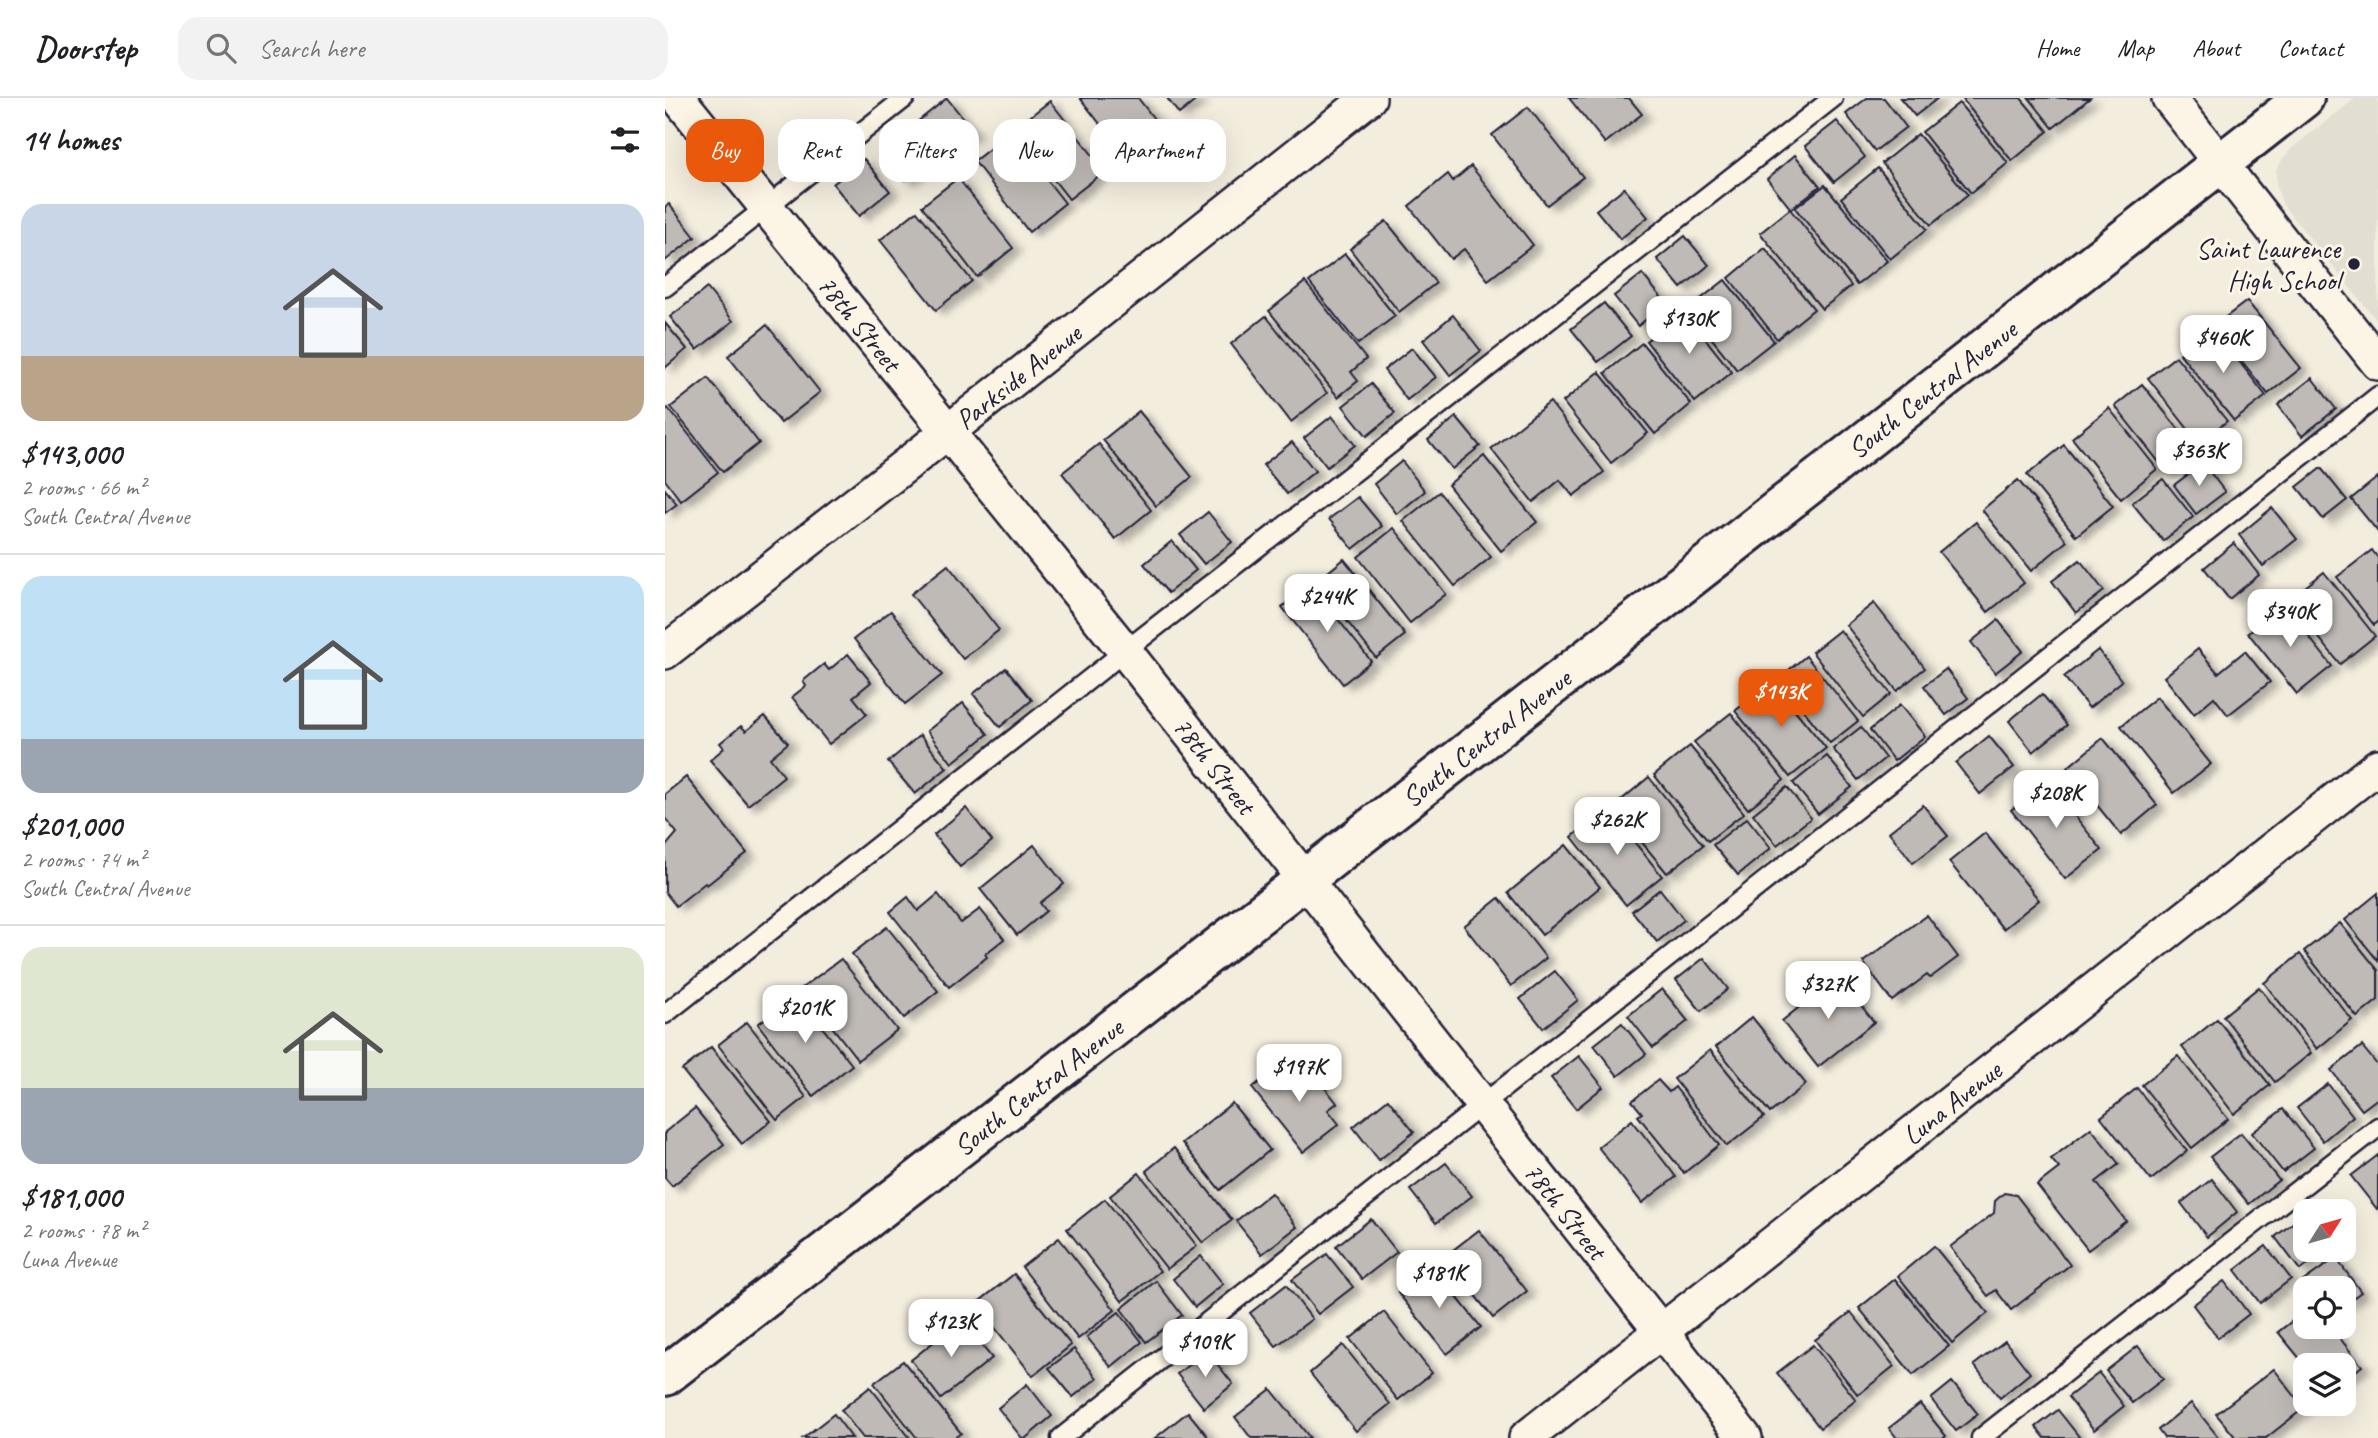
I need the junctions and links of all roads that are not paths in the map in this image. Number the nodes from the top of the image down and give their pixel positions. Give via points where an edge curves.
1 (678, 98) edge
2 (905, 98) edge
3 (1369, 98) edge
4 (1833, 98) edge
5 (2169, 98) edge
6 (2304, 98) edge
7 (2220, 162) junction
8 (765, 208) junction
9 (665, 287) edge
10 (2378, 363) edge
11 (2378, 396) edge
12 (947, 432) junction
13 (1125, 651) junction
14 (665, 652) edge
15 (2378, 766) edge
16 (1305, 879) junction
17 (665, 1014) edge
18 (1481, 1104) junction
19 (2378, 1127) edge
20 (1661, 1332) junction
21 (665, 1376) edge
22 (1061, 1438) edge
23 (1526, 1438) edge
24 (1745, 1438) edge
25 (1981, 1438) edge

1 - 8 street, 78th Street
2 - 8 lane
3 - 12 street, Parkside Avenue
4 - 13 lane
5 - 7 street
6 - 7 street, South Central Avenue
7 - 10 street
7 - 16 street, South Central Avenue
8 - 9 lane
8 - 12 street, 78th Street
11 - 18 lane
12 - 13 street, 78th Street
12 - 14 street, Parkside Avenue
13 - 16 street, 78th Street
13 - 17 lane
15 - 20 street, Luna Avenue
16 - 18 street, 78th Street
16 - 21 street, South Central Avenue
18 - 20 street, 78th Street
18 - 22 lane
19 - 25 lane
20 - 23 street, Luna Avenue
20 - 24 street, 78th Street

